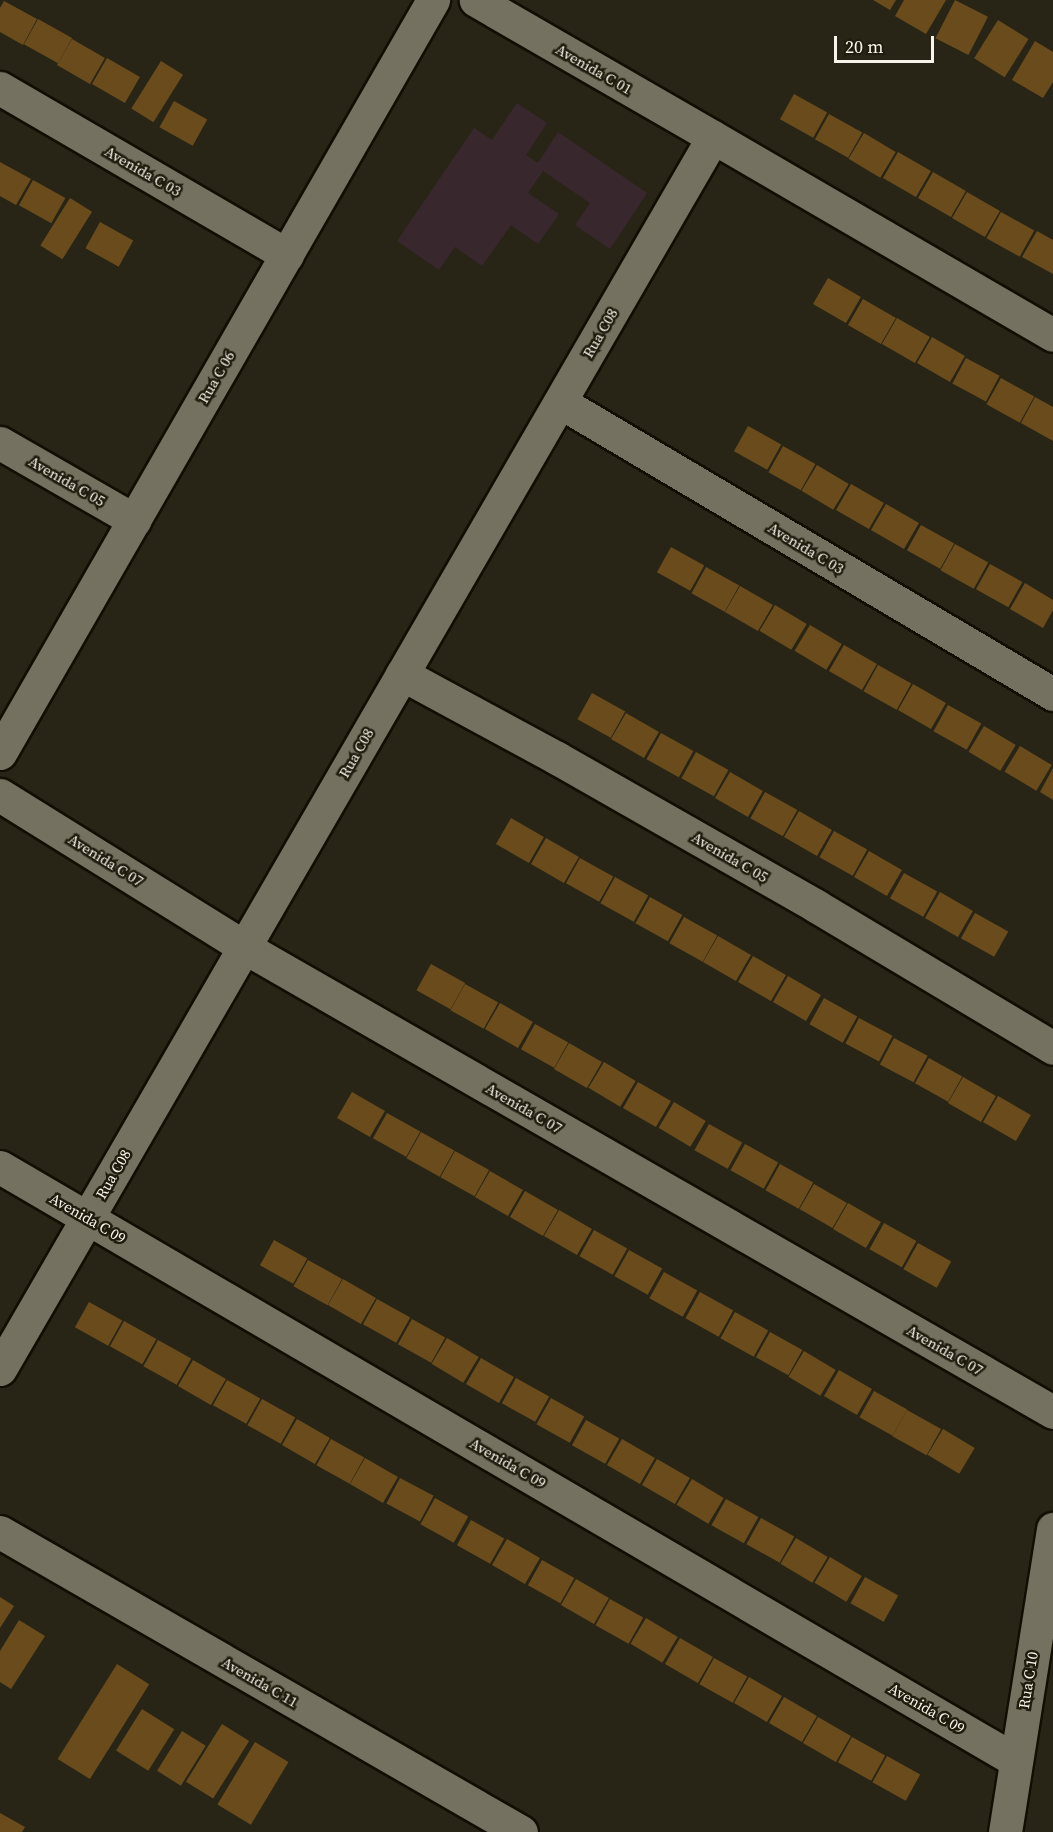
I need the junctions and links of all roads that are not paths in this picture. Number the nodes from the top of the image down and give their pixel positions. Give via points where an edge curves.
1 (433, 0) edge
2 (476, 0) edge
3 (0, 88) edge
4 (713, 137) junction
5 (286, 255) junction
6 (1053, 335) edge
7 (560, 402) junction
8 (0, 443) edge
9 (134, 520) junction
10 (402, 674) junction
11 (1053, 694) edge
12 (0, 753) edge
13 (0, 795) edge
14 (244, 947) junction
15 (1053, 1048) edge
16 (0, 1167) edge
17 (88, 1218) junction
18 (0, 1369) edge
19 (1053, 1412) edge
20 (1053, 1529) edge
21 (0, 1532) edge
22 (1015, 1760) junction
23 (521, 1832) edge
24 (1005, 1832) edge

1 - 5 street, Rua C 06
2 - 4 street, Avenida C 01
3 - 5 street, Avenida C 03
4 - 6 street, Avenida C 01
4 - 7 street, Rua C08
5 - 9 street, Rua C 06
7 - 10 street, Rua C08
7 - 11 street, Avenida C 03
8 - 9 street, Avenida C 05
9 - 12 street, Rua C 06
10 - 14 street, Rua C08
10 - 15 street, Avenida C 05 via 816,906
13 - 14 street, Avenida C 07
14 - 17 street, Rua C08
14 - 19 street, Avenida C 07
16 - 17 street, Avenida C 09
17 - 18 street, Rua C08
17 - 22 street, Avenida C 09
20 - 22 street, Rua C 10
21 - 23 street, Avenida C 11
22 - 24 street, Rua C 10

